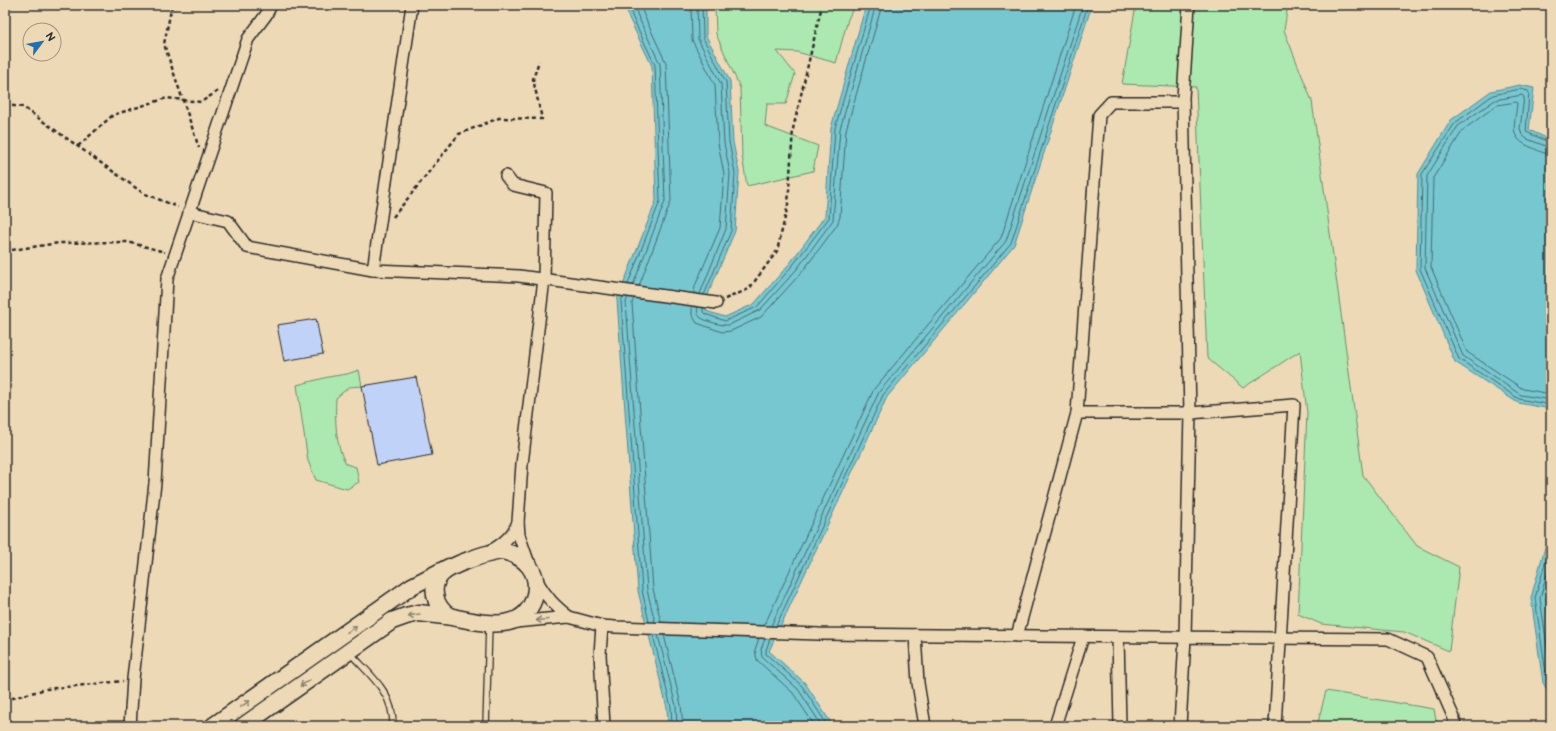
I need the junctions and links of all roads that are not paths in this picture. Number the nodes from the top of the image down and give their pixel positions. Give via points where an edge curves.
1 (270, 5) edge
2 (412, 5) edge
3 (1189, 5) edge
4 (1183, 102) junction
5 (506, 176) dead end
6 (189, 212) junction
7 (373, 270) junction
8 (544, 279) junction
9 (716, 303) road end
10 (1077, 413) junction
11 (1190, 413) junction
12 (518, 522) junction
13 (488, 553) junction
14 (449, 567) junction
15 (532, 572) junction
16 (453, 617) junction
17 (569, 617) junction
18 (489, 622) junction
19 (510, 622) junction
20 (602, 626) junction
21 (915, 635) junction
22 (1017, 636) junction
23 (1083, 637) junction
24 (1118, 637) junction
25 (1185, 638) junction
26 (1281, 638) junction
27 (349, 652) junction
28 (130, 726) edge
29 (213, 726) edge
30 (243, 726) edge
31 (393, 726) edge
32 (486, 726) edge
33 (604, 726) edge
34 (925, 726) edge
35 (1055, 726) edge
36 (1120, 726) edge
37 (1180, 726) edge
38 (1275, 726) edge
39 (1455, 726) edge

1 - 6 street via 266,15 248,39
2 - 7 street
3 - 4 street
4 - 10 street via 1111,102 1099,115
4 - 11 street
5 - 8 street via 513,185 546,193
6 - 7 street via 228,221 247,247
6 - 28 street via 166,279 154,483
7 - 8 street
8 - 9 street
8 - 12 street via 522,464
10 - 11 street
10 - 22 street
11 - 25 street
11 - 26 street via 1294,405
12 - 13 street via 511,536
12 - 15 street via 521,541
13 - 14 street
13 - 15 street via 512,553 522,558
14 - 16 street via 437,580 435,597 445,613
29 -> 14 street via 412,586
15 - 17 street via 544,595
15 - 19 street via 536,588 534,600 529,610
16 - 18 street
16 -> 27 street via 420,613 406,616 392,622
17 -> 19 street
17 - 20 street
18 - 19 street
18 - 32 lane
20 - 21 street
20 - 33 street via 600,654
21 - 22 street
21 - 34 street via 918,683
22 - 23 street
23 - 24 street
23 - 35 street
24 - 25 street
24 - 36 street
25 - 26 street
25 - 37 street
26 - 38 street
26 - 39 street via 1388,639 1427,657 1454,718
27 -> 30 street
27 - 31 lane via 384,690 390,702

